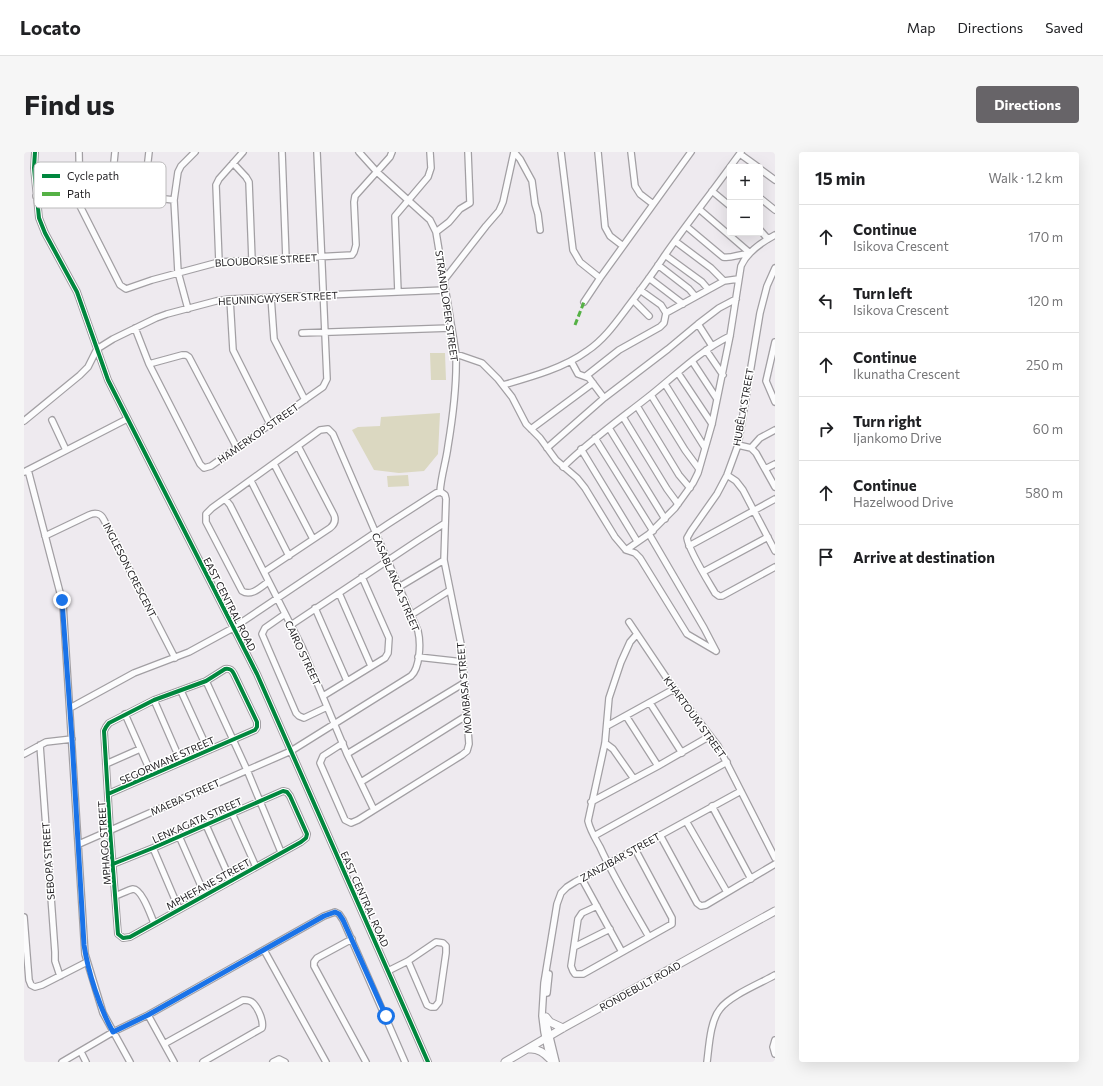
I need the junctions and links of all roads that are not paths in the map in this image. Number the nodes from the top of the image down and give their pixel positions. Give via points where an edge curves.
1 (35, 152) edge
2 (115, 152) edge
3 (149, 152) edge
4 (195, 152) edge
5 (243, 152) edge
6 (282, 152) edge
7 (317, 152) edge
8 (359, 152) edge
9 (392, 152) edge
10 (430, 152) edge
11 (468, 152) edge
12 (514, 152) edge
13 (561, 152) edge
14 (598, 152) edge
15 (631, 152) edge
16 (688, 153) edge
17 (740, 153) edge
18 (34, 162) edge
19 (114, 162) edge
20 (148, 162) edge
21 (233, 163) junction
22 (732, 164) edge
23 (754, 164) edge
24 (763, 171) edge
25 (376, 172) junction
26 (727, 175) edge
27 (775, 180) edge
28 (712, 191) junction
29 (166, 199) edge
30 (174, 200) junction
31 (408, 200) junction
32 (762, 200) edge
33 (653, 204) junction
34 (727, 204) edge
35 (37, 208) edge
36 (81, 208) edge
37 (699, 209) junction
38 (775, 210) edge
39 (686, 226) junction
40 (540, 230) dead end
41 (436, 232) junction
42 (763, 233) edge
43 (775, 235) edge
44 (768, 239) junction
45 (675, 241) junction
46 (623, 246) junction
47 (750, 253) junction
48 (665, 255) junction
49 (321, 257) junction
50 (286, 259) junction
51 (252, 260) junction
52 (219, 262) junction
53 (658, 265) junction
54 (775, 268) edge
55 (178, 272) junction
56 (600, 278) junction
57 (649, 278) junction
58 (738, 279) junction
59 (444, 280) junction
60 (724, 281) junction
61 (708, 289) junction
62 (445, 290) junction
63 (640, 290) junction
64 (398, 292) junction
65 (323, 295) junction
66 (695, 296) junction
67 (271, 297) junction
68 (230, 299) junction
69 (736, 299) junction
70 (633, 300) junction
71 (584, 302) dead end
72 (683, 304) junction
73 (188, 308) junction
74 (666, 313) junction
75 (649, 316) dead end
76 (698, 324) junction
77 (135, 328) junction
78 (451, 328) junction
79 (325, 332) junction
80 (302, 333) dead end
81 (730, 336) junction
82 (775, 342) edge
83 (712, 346) junction
84 (97, 349) junction
85 (706, 350) junction
86 (456, 354) junction
87 (571, 361) junction
88 (692, 361) junction
89 (149, 364) junction
90 (678, 373) junction
91 (723, 375) junction
92 (586, 376) junction
93 (593, 383) junction
94 (665, 384) junction
95 (503, 385) junction
96 (651, 395) junction
97 (604, 398) junction
98 (717, 399) junction
99 (305, 400) junction
100 (775, 402) edge
101 (637, 406) junction
102 (623, 417) junction
103 (52, 420) dead end
104 (127, 420) junction
105 (24, 421) edge
106 (270, 424) junction
107 (712, 424) junction
108 (609, 428) junction
109 (531, 429) junction
110 (775, 430) edge
111 (595, 438) junction
112 (738, 445) junction
113 (298, 446) junction
114 (237, 448) junction
115 (547, 448) junction
116 (705, 448) junction
117 (751, 448) junction
118 (581, 449) junction
119 (66, 450) junction
120 (274, 464) junction
121 (775, 464) edge
122 (563, 467) junction
123 (699, 468) junction
124 (765, 469) junction
125 (26, 471) edge
126 (727, 475) junction
127 (251, 481) junction
128 (775, 487) edge
129 (690, 488) junction
130 (439, 492) junction
131 (225, 499) junction
132 (775, 499) edge
133 (678, 504) junction
134 (754, 511) junction
135 (665, 519) junction
136 (445, 523) junction
137 (375, 532) junction
138 (651, 533) junction
139 (45, 536) junction
140 (768, 537) junction
141 (314, 539) junction
142 (637, 541) junction
143 (689, 546) junction
144 (626, 550) junction
145 (775, 551) edge
146 (289, 556) junction
147 (387, 560) junction
148 (444, 560) junction
149 (775, 567) edge
150 (264, 572) junction
151 (703, 572) junction
152 (362, 577) junction
153 (268, 582) junction
154 (399, 587) junction
155 (450, 590) junction
156 (339, 593) junction
157 (277, 598) junction
158 (315, 608) junction
159 (285, 614) junction
160 (411, 615) junction
161 (629, 622) dead end
162 (290, 625) junction
163 (233, 628) junction
164 (637, 634) junction
165 (418, 657) junction
166 (175, 658) junction
167 (463, 662) junction
168 (371, 666) junction
169 (206, 681) junction
170 (347, 681) junction
171 (464, 683) junction
172 (181, 690) junction
173 (674, 690) junction
174 (323, 696) junction
175 (154, 700) junction
176 (650, 703) junction
177 (327, 707) junction
178 (70, 708) junction
179 (125, 714) junction
180 (466, 716) junction
181 (626, 716) junction
182 (335, 724) junction
183 (607, 726) junction
184 (710, 736) junction
185 (72, 739) junction
186 (233, 740) junction
187 (343, 743) junction
188 (605, 743) junction
189 (40, 745) junction
190 (140, 749) junction
191 (208, 750) junction
192 (291, 751) junction
193 (682, 753) junction
194 (24, 754) edge
195 (348, 754) junction
196 (181, 762) junction
197 (727, 762) junction
198 (106, 764) junction
199 (658, 766) junction
200 (247, 770) junction
201 (152, 775) junction
202 (634, 779) junction
203 (361, 782) junction
204 (740, 791) junction
205 (108, 794) junction
206 (259, 801) junction
207 (591, 802) junction
208 (712, 806) junction
209 (374, 810) junction
210 (232, 813) junction
211 (686, 821) junction
212 (206, 824) junction
213 (110, 830) junction
214 (307, 834) joint
215 (660, 835) junction
216 (179, 836) junction
217 (594, 836) junction
218 (79, 844) junction
219 (153, 848) junction
220 (635, 849) junction
221 (281, 852) junction
222 (775, 858) edge
223 (113, 864) junction
224 (608, 864) junction
225 (775, 864) edge
226 (256, 867) junction
227 (751, 878) junction
228 (582, 879) junction
229 (230, 881) junction
230 (727, 892) junction
231 (205, 895) junction
232 (115, 896) junction
233 (597, 906) junction
234 (179, 909) junction
235 (775, 911) edge
236 (24, 917) edge
237 (154, 923) junction
238 (610, 929) junction
239 (117, 930) joint
240 (649, 937) junction
241 (352, 939) junction
242 (574, 947) junction
243 (264, 950) junction
244 (622, 952) junction
245 (548, 960) junction
246 (408, 961) junction
247 (87, 962) junction
248 (388, 971) junction
249 (775, 975) edge
250 (60, 976) junction
251 (148, 1015) junction
252 (546, 1017) junction
253 (563, 1028) junction
254 (113, 1032) junction
255 (547, 1037) junction
256 (775, 1040) edge
257 (164, 1044) junction
258 (528, 1049) junction
259 (81, 1052) junction
260 (775, 1054) edge
261 (553, 1061) edge
262 (62, 1062) edge
263 (86, 1062) edge
264 (130, 1062) edge
265 (174, 1062) edge
266 (203, 1062) edge
267 (273, 1062) edge
268 (285, 1062) edge
269 (326, 1062) edge
270 (366, 1062) edge
271 (405, 1062) edge
272 (428, 1062) edge
273 (505, 1062) edge
274 (707, 1062) edge

1 - 18 street, EAST CENTRAL ROAD
2 - 19 street
3 - 20 street
4 - 30 street via 178,172
5 - 21 street
6 - 50 street
7 - 49 street, HAMERKOP STREET
8 - 25 street, STRANDLOPER STREET
9 - 25 street
10 - 31 street via 428,177
11 - 41 street via 470,203
12 - 40 street via 532,180
12 - 59 street via 499,212
13 - 56 street via 573,250 580,262
14 - 46 street via 605,227 610,236
15 - 33 street via 635,186 640,194
16 - 33 street
17 - 22 street
17 - 23 street
21 - 51 street via 248,182
21 - 52 street via 216,185
24 - 27 street
25 - 31 street, STRANDLOPER STREET
25 - 49 street, BLOUBORSIE STREET via 355,196 354,252 349,256
26 - 28 street
28 - 34 street
28 - 37 street
29 - 30 street
30 - 55 street
31 - 41 street, STRANDLOPER STREET via 430,220
31 - 64 street via 395,219
32 - 38 street
33 - 46 street
35 - 84 street, EAST CENTRAL ROAD via 41,225 76,292
36 - 55 street, BLOUBORSIE STREET via 121,287 129,288
37 - 39 street
37 - 47 street
39 - 45 street
39 - 47 street via 724,257
41 - 59 street, STRANDLOPER STREET
42 - 44 street
43 - 44 street
44 - 47 street
45 - 48 street
45 - 60 street
46 - 56 street
47 - 58 street via 743,262
48 - 53 street
48 - 61 street
49 - 50 street, BLOUBORSIE STREET
49 - 65 street, HAMERKOP STREET
50 - 51 street, BLOUBORSIE STREET
51 - 52 street, BLOUBORSIE STREET
52 - 55 street, BLOUBORSIE STREET
53 - 57 street
53 - 66 street
54 - 112 street, HUBÊLA STREET via 767,286 758,320
55 - 73 street
56 - 71 street
57 - 63 street
57 - 72 street
58 - 60 street
58 - 69 street
59 - 62 street, STRANDLOPER STREET
60 - 61 street
61 - 66 street
62 - 64 street, HEUNINGWYSER STREET
62 - 78 street, STRANDLOPER STREET
63 - 70 street
63 - 74 street via 661,305
64 - 65 street, HEUNINGWYSER STREET
65 - 67 street, HEUNINGWYSER STREET
65 - 79 street, HAMERKOP STREET
66 - 72 street
67 - 68 street, HEUNINGWYSER STREET
67 - 99 street via 274,339
68 - 73 street, HEUNINGWYSER STREET
68 - 106 street via 233,350
69 - 76 street
69 - 81 street
70 - 75 street
70 - 87 street via 601,340
72 - 74 street
73 - 77 street, HEUNINGWYSER STREET
74 - 92 street via 662,325 619,350
76 - 83 street
76 - 97 street
77 - 84 street, HEUNINGWYSER STREET
77 - 89 street, HAMERKOP STREET
78 - 79 street
78 - 86 street, STRANDLOPER STREET
79 - 80 street
79 - 99 street, HAMERKOP STREET via 326,383
81 - 83 street
81 - 91 street
82 - 100 street via 766,381
83 - 85 street
84 - 104 street, EAST CENTRAL ROAD
84 - 105 street via 88,367 80,375
85 - 88 street
85 - 91 street
86 - 95 street via 482,363
86 - 130 street, STRANDLOPER STREET via 453,411
87 - 92 street via 578,374
87 - 95 street via 538,375
88 - 90 street
88 - 98 street
89 - 114 street via 182,355 189,357
89 - 114 street, HAMERKOP STREET via 201,466 212,466
90 - 94 street
90 - 107 street
91 - 98 street
92 - 93 street
93 - 97 street
93 - 109 street
94 - 96 street
94 - 116 street
95 - 109 street
96 - 101 street
96 - 123 street
97 - 115 street
98 - 107 street
99 - 106 street, HAMERKOP STREET
101 - 102 street
101 - 129 street
102 - 108 street
102 - 133 street
103 - 119 street
104 - 119 street
104 - 163 street, EAST CENTRAL ROAD
106 - 114 street, HAMERKOP STREET
107 - 116 street
108 - 111 street
108 - 135 street
109 - 115 street
110 - 117 street via 760,438
111 - 118 street
111 - 138 street
112 - 117 street
112 - 126 street, HUBÊLA STREET
113 - 120 street
113 - 137 street, CASABLANCA STREET via 320,430 330,430
113 - 141 street via 335,519 334,525
115 - 122 street
116 - 123 street
117 - 124 street
118 - 122 street
118 - 142 street
119 - 125 street
120 - 127 street
120 - 141 street
121 - 124 street
122 - 144 street via 585,488 615,537
123 - 129 street
124 - 128 street
125 - 139 street
126 - 134 street via 738,483
126 - 143 street, HUBÊLA STREET via 715,498 688,535
127 - 131 street
127 - 146 street
129 - 133 street
130 - 136 street, MOMBASA STREET via 446,496
130 - 137 street
131 - 150 street, CAIRO STREET
131 - 153 street via 207,512 206,522 242,591 250,593
132 - 134 street
133 - 135 street
134 - 140 street
134 - 143 street
135 - 138 street
136 - 147 street
136 - 148 street, MOMBASA STREET
137 - 147 street, CASABLANCA STREET
137 - 157 street
138 - 142 street
138 - 144 street via 716,651 687,634 640,558
139 - 166 street, INGLESON CRESCENT via 88,515 101,515
139 - 178 street via 63,604
140 - 145 street
140 - 151 street
141 - 146 street
142 - 144 street
143 - 151 street
146 - 150 street
147 - 152 street
147 - 154 street, CASABLANCA STREET
148 - 154 street
148 - 155 street, MOMBASA STREET
149 - 151 street via 722,596 715,593
150 - 153 street, CAIRO STREET
152 - 156 street
152 - 168 street via 390,642 388,655
153 - 157 street, CAIRO STREET
154 - 160 street, CASABLANCA STREET
155 - 160 street
155 - 167 street, MOMBASA STREET
156 - 158 street
156 - 168 street
157 - 159 street, CAIRO STREET
157 - 163 street
158 - 162 street
158 - 170 street
159 - 162 street, CAIRO STREET
159 - 177 street via 265,628 262,634 293,706 299,716 304,718
160 - 165 street, CASABLANCA STREET via 420,637
161 - 164 street, KHARTOUM STREET
162 - 174 street, CAIRO STREET
163 - 166 street
163 - 192 street, EAST CENTRAL ROAD
164 - 173 street, KHARTOUM STREET
164 - 183 street via 630,642 621,662 614,684
165 - 167 street
165 - 182 street, CASABLANCA STREET via 416,669 411,676
166 - 178 street via 134,673
167 - 171 street, MOMBASA STREET
168 - 170 street
169 - 172 street
169 - 186 street
169 - 186 street, SEGORWANE STREET via 227,668 231,670 258,724 255,730
170 - 174 street
171 - 180 street, MOMBASA STREET
171 - 195 street
172 - 175 street
172 - 191 street
173 - 176 street
173 - 184 street, KHARTOUM STREET
174 - 177 street, CAIRO STREET
175 - 179 street
175 - 196 street
176 - 181 street
176 - 193 street
177 - 182 street, CAIRO STREET
178 - 185 street
179 - 190 street
179 - 198 street, MPHAGO STREET via 109,724 104,731
180 - 203 street
180 - 209 street, MOMBASA STREET via 469,744 466,753
181 - 183 street
181 - 199 street
182 - 187 street, CAIRO STREET
182 - 192 street, CASABLANCA STREET
183 - 188 street
184 - 193 street
184 - 197 street, KHARTOUM STREET
185 - 189 street via 50,741
185 - 218 street
186 - 191 street, SEGORWANE STREET
186 - 200 street
187 - 195 street, CAIRO STREET
187 - 209 street, MOMBASA STREET via 323,756 320,763 342,814 350,823
188 - 202 street via 613,749
188 - 207 street
189 - 194 street
189 - 250 street, SEBOPA STREET via 54,952
190 - 198 street
190 - 201 street
191 - 196 street, SEGORWANE STREET
192 - 200 street, MAEBA STREET
192 - 248 street, EAST CENTRAL ROAD
193 - 199 street
195 - 203 street, CAIRO STREET
196 - 201 street, SEGORWANE STREET
197 - 204 street, KHARTOUM STREET
197 - 217 street
198 - 205 street, MPHAGO STREET
199 - 202 street
200 - 206 street
200 - 213 street, MAEBA STREET
201 - 205 street, SEGORWANE STREET
202 - 207 street
203 - 209 street, CAIRO STREET
204 - 208 street, ZANZIBAR STREET
204 - 222 street, KHARTOUM STREET
205 - 213 street, MPHAGO STREET
206 - 210 street, LENKAGATA STREET
206 - 214 street, LENKAGATA STREET via 280,792 287,792
206 - 221 street
207 - 217 street via 588,821
208 - 211 street, ZANZIBAR STREET
208 - 227 street
210 - 212 street, LENKAGATA STREET
210 - 226 street
211 - 215 street, ZANZIBAR STREET
211 - 230 street
212 - 216 street, LENKAGATA STREET
212 - 229 street
213 - 218 street, MAEBA STREET
213 - 223 street, MPHAGO STREET
214 - 221 street, MPHEFANE STREET via 301,842
215 - 220 street, ZANZIBAR STREET
215 - 230 street via 699,904 706,905
216 - 219 street, LENKAGATA STREET
216 - 231 street
217 - 224 street
218 - 247 street
219 - 223 street, LENKAGATA STREET
219 - 234 street
220 - 224 street, ZANZIBAR STREET
220 - 240 street via 673,920 670,926
221 - 226 street, MPHEFANE STREET
223 - 232 street, MPHAGO STREET
224 - 228 street, ZANZIBAR STREET
224 - 240 street
225 - 227 street
226 - 229 street, MPHEFANE STREET
227 - 230 street
228 - 233 street
228 - 245 street, ZANZIBAR STREET via 567,887 559,898
229 - 231 street, MPHEFANE STREET
231 - 234 street, MPHEFANE STREET
232 - 237 street via 138,890
232 - 239 street, MPHAGO STREET
233 - 238 street
233 - 242 street via 579,916
234 - 237 street, MPHEFANE STREET
235 - 253 main road, RONDEBULT ROAD
236 - 250 street via 30,984 38,986
237 - 239 street, MPHEFANE STREET via 126,938 119,937
238 - 242 street
238 - 244 street
240 - 244 street
241 - 243 street via 340,915 334,912
241 - 270 street via 317,958 314,966
241 - 271 street
242 - 244 street via 572,970 583,974
243 - 251 street
243 - 269 street
245 - 252 street
245 - 255 street via 542,1010
246 - 246 street via 427,1005 435,1007 439,1002 446,946 436,942
246 - 248 street
247 - 250 street
247 - 254 street via 103,1013
248 - 272 street, EAST CENTRAL ROAD
249 - 274 street via 731,999 720,1008 712,1026
251 - 254 street
251 - 257 street
252 - 253 main road
252 - 255 street
253 - 255 main road, RONDEBULT ROAD
254 - 259 street
254 - 264 street
255 - 258 main road, RONDEBULT ROAD
255 - 261 street
256 - 260 street
257 - 265 street
257 - 266 street via 243,1000 253,1002 263,1022 262,1028
258 - 261 main road via 537,1049
258 - 273 main road, RONDEBULT ROAD
259 - 262 street
259 - 263 street
267 - 268 street

